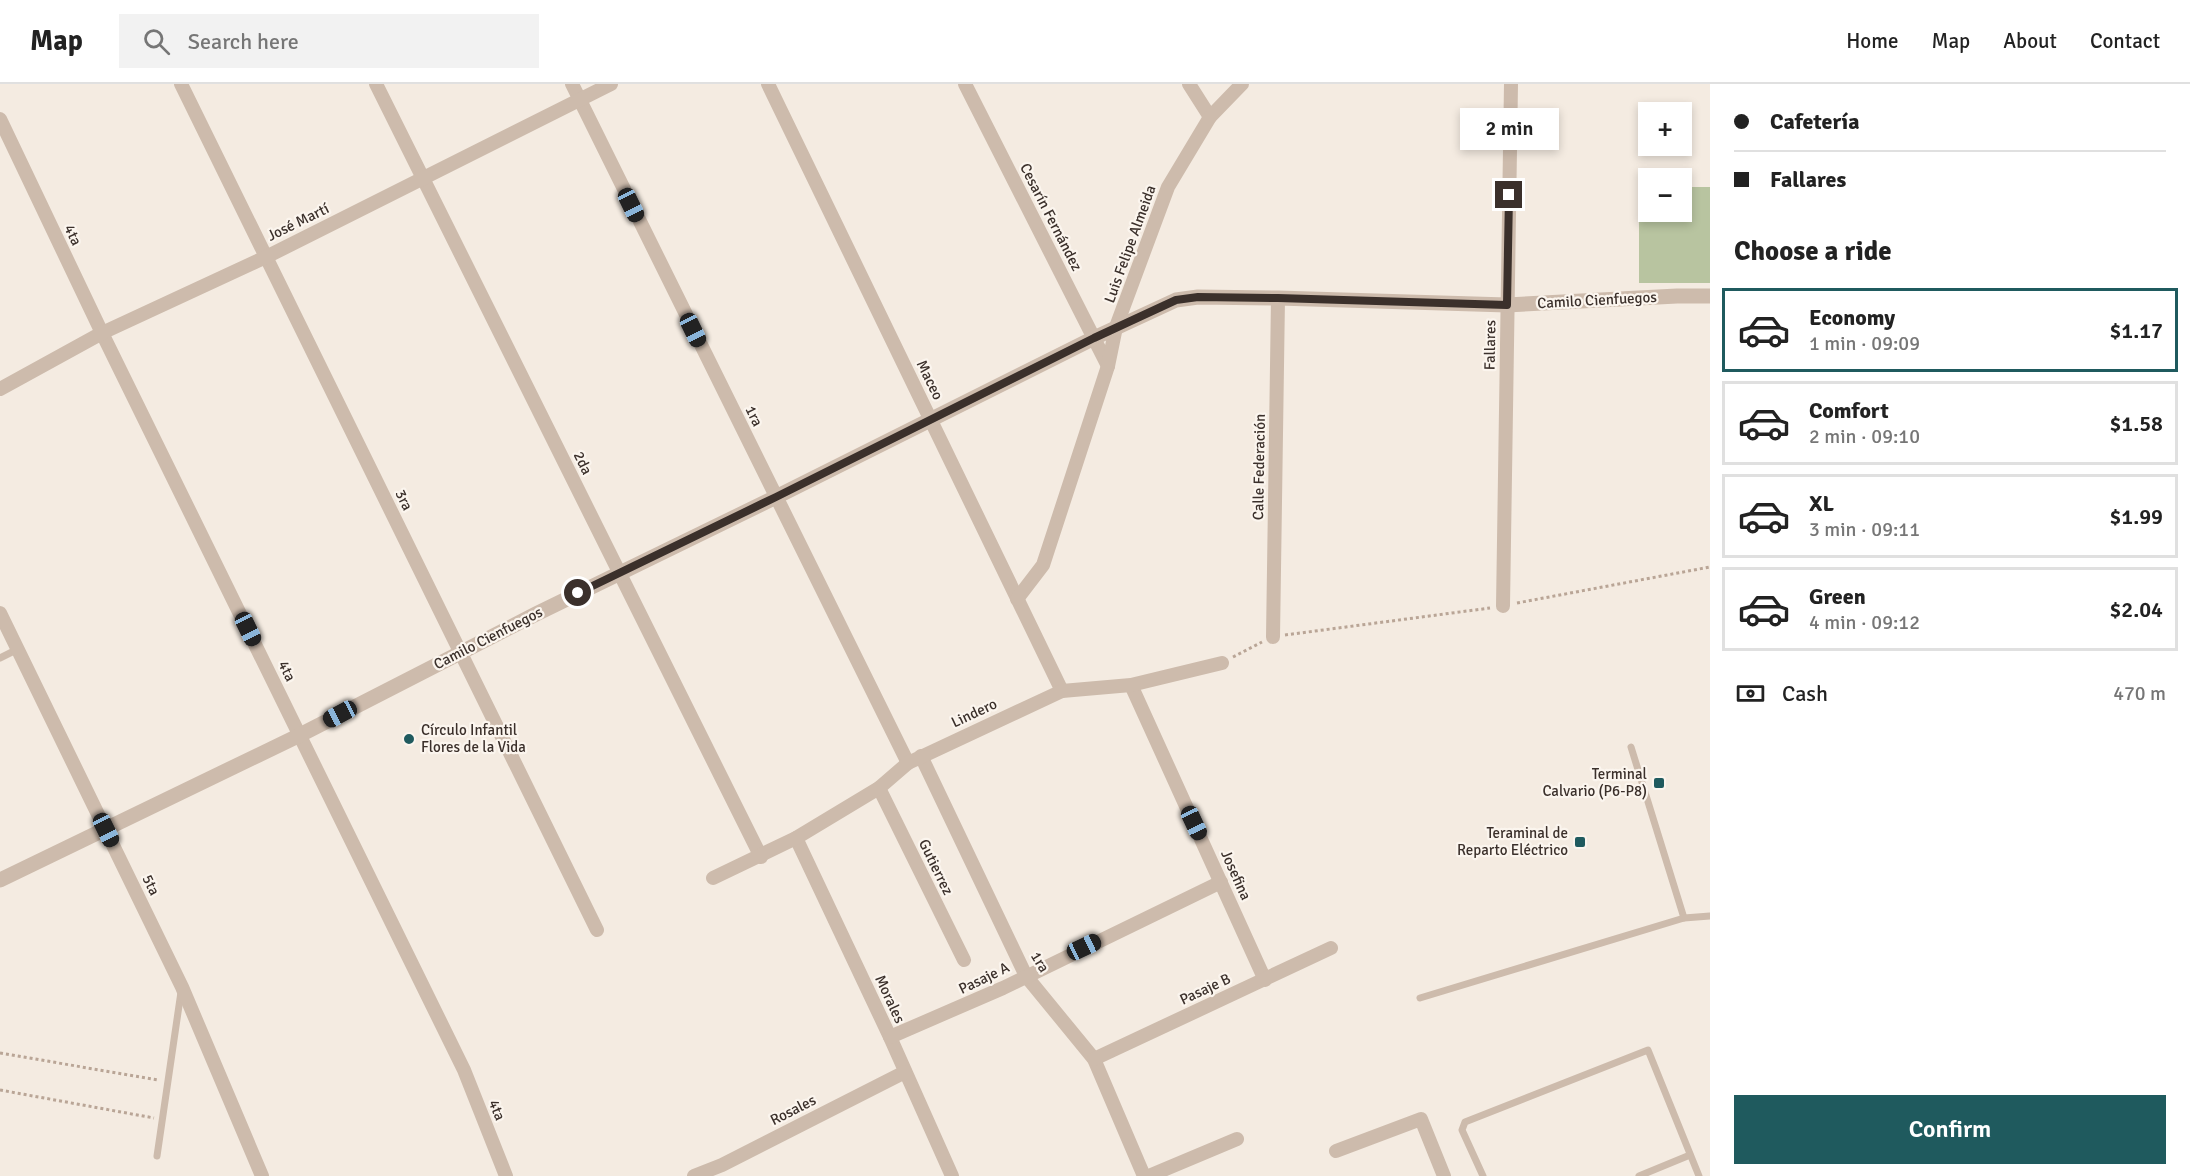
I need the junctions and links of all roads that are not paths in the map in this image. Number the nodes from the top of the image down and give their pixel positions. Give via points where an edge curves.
1 (180, 84) edge
2 (376, 84) edge
3 (572, 84) edge
4 (611, 84) edge
5 (768, 84) edge
6 (965, 84) edge
7 (1189, 84) edge
8 (1242, 84) edge
9 (1510, 84) edge
10 (579, 100) junction
11 (1210, 117) junction
12 (0, 119) edge
13 (423, 178) junction
14 (266, 257) junction
15 (1710, 296) edge
16 (1278, 298) junction
17 (1507, 305) junction
18 (1116, 327) junction
19 (102, 333) junction
20 (1094, 338) junction
21 (1108, 366) junction
22 (0, 389) edge
23 (930, 419) junction
24 (776, 497) junction
25 (620, 573) junction
26 (1017, 599) junction
27 (1503, 606) dead end
28 (0, 613) edge
29 (1273, 637) road end
30 (18, 649) junction
31 (460, 652) junction
32 (0, 658) edge
33 (1222, 663) road end
34 (1131, 685) junction
35 (1062, 691) junction
36 (300, 735) junction
37 (1630, 747) dead end
38 (921, 756) junction
39 (908, 762) junction
40 (879, 788) junction
41 (106, 830) junction
42 (796, 838) junction
43 (761, 857) junction
44 (713, 878) dead end
45 (0, 880) edge
46 (1221, 882) junction
47 (1710, 916) edge
48 (1684, 918) junction
49 (597, 930) dead end
50 (1331, 948) dead end
51 (964, 960) dead end
52 (1026, 975) junction
53 (1265, 980) junction
54 (182, 987) junction
55 (1420, 998) dead end
56 (890, 1037) junction
57 (1094, 1059) junction
58 (905, 1071) junction
59 (1237, 1139) dead end
60 (1336, 1151) dead end
61 (1690, 1155) junction
62 (157, 1156) dead end
63 (262, 1176) edge
64 (506, 1176) edge
65 (694, 1176) edge
66 (952, 1176) edge
67 (1144, 1176) edge
68 (1149, 1176) edge
69 (1444, 1176) edge
70 (1483, 1176) edge
71 (1639, 1176) edge
72 (1699, 1176) edge

1 - 14 street, 3ra
2 - 13 street, 2da
3 - 10 street, 1ra
4 - 10 street, José Martí
5 - 23 street, Maceo
6 - 20 street, Cesarín Fernández
7 - 11 street
8 - 11 street, Luis Felipe Almeida
9 - 17 street, Fallares
10 - 13 street, José Martí
10 - 24 street, 1ra
11 - 18 street, Luis Felipe Almeida via 1168,187
12 - 19 street, 4ta
13 - 14 street, José Martí
13 - 25 street, 2da
14 - 19 street, José Martí
14 - 31 street, 3ra
15 - 17 street, Camilo Cienfuegos
16 - 17 street, Camilo Cienfuegos
16 - 18 street, Camilo Cienfuegos via 1176,300
16 - 29 street, Calle Federación
17 - 27 street, Fallares
18 - 20 street, Camilo Cienfuegos
18 - 21 street, Luis Felipe Almeida
19 - 22 street, José Martí
19 - 36 street, 4ta
20 - 21 street, Cesarín Fernández
20 - 23 street, Camilo Cienfuegos
21 - 26 street, Luis Felipe Almeida via 1043,566
23 - 24 street, Camilo Cienfuegos
23 - 26 street, Maceo
24 - 25 street, Camilo Cienfuegos
24 - 39 street, 1ra
25 - 31 street, Camilo Cienfuegos
25 - 43 street, 2da
26 - 35 street, Maceo
28 - 30 street, 5ta
30 - 32 lane
30 - 41 street, 5ta
31 - 36 street, Camilo Cienfuegos
31 - 49 street, 3ra
33 - 34 street, Lindero
34 - 35 street, Lindero
34 - 46 street, Josefina
35 - 38 street, Lindero
36 - 41 street, Camilo Cienfuegos
36 - 64 street, 4ta via 464,1070
37 - 48 lane
38 - 39 street, Lindero
38 - 52 street, 1ra
39 - 40 street, Lindero
40 - 42 street, Lindero
40 - 51 street, Gutierrez
41 - 45 street, Camilo Cienfuegos
41 - 54 street, 5ta
42 - 43 street, Lindero
42 - 56 street, Morales
43 - 44 street, Lindero
46 - 52 street, Pasaje A
46 - 53 street, Josefina
47 - 48 lane
48 - 55 lane
50 - 53 street, Pasaje B
52 - 56 street, Pasaje A
52 - 57 street, 1ra
53 - 57 street, Pasaje B
54 - 62 lane
54 - 63 street, 5ta
56 - 58 street, Morales
57 - 67 street, 1ra
58 - 65 street, Rosales
58 - 66 street, Morales
59 - 68 street
60 - 69 street via 1421,1119
61 - 70 lane via 1648,1050 1465,1122 1462,1130
61 - 71 lane
61 - 72 lane

